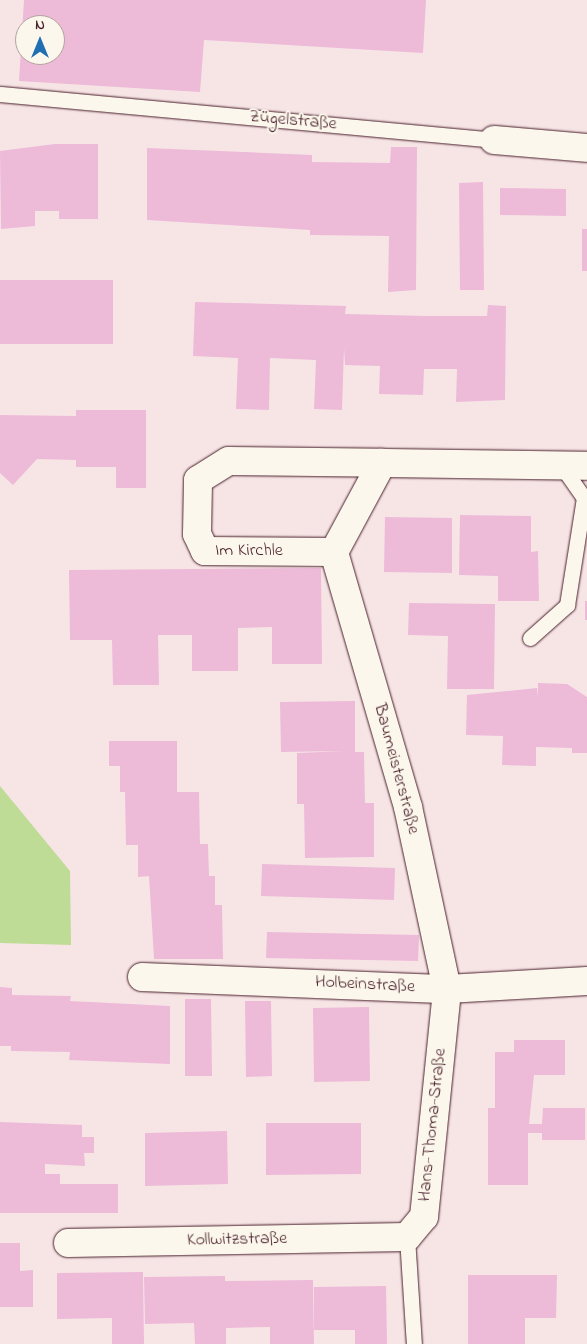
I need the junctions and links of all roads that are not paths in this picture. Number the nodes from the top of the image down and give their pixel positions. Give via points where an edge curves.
1 (0, 94) edge
2 (494, 140) joint
3 (587, 148) edge
4 (382, 463) junction
5 (575, 466) edge
6 (334, 552) junction
7 (530, 638) dead end
8 (142, 977) dead end
9 (587, 981) edge
10 (447, 989) junction
11 (406, 1237) junction
12 (68, 1243) dead end
13 (414, 1344) edge

1 - 2 lane, Zügelstraße
2 - 3 street, Zügelstraße
4 - 5 street, Im Kirchle
4 - 6 street
4 - 6 street, Im Kirchle via 229,461 198,480 197,534 205,551
5 - 7 lane via 584,498 567,606
6 - 10 street, Baumeisterstraße via 408,807
8 - 10 street, Holbeinstraße
9 - 10 street, Holbeinstraße
10 - 11 street, Hans-Thoma-Straße via 424,1217
11 - 12 street, Kollwitzstraße
11 - 13 lane

